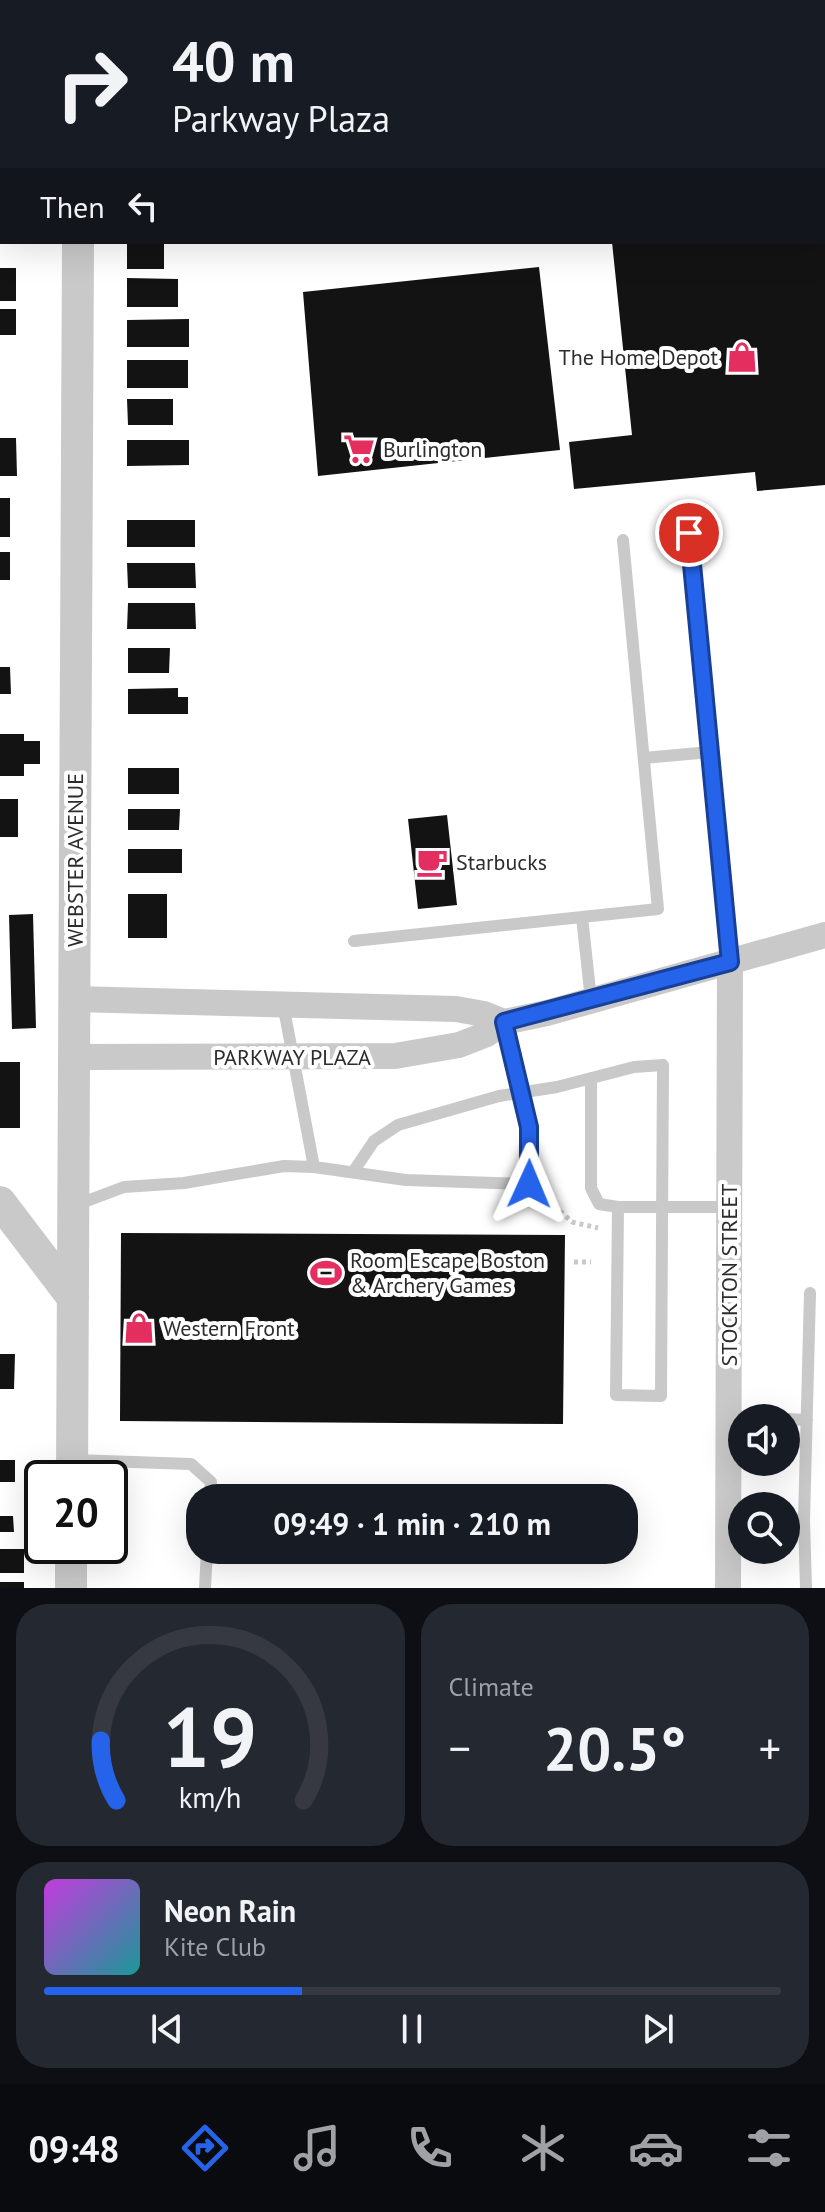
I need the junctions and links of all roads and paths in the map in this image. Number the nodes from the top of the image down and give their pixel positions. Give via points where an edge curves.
1 (78, 244) edge
2 (689, 533) dead end
3 (623, 540) dead end
4 (710, 752) junction
5 (644, 758) junction
6 (582, 917) junction
7 (825, 935) edge
8 (354, 941) dead end
9 (730, 962) junction
10 (74, 999) junction
11 (591, 1000) junction
12 (283, 1004) junction
13 (504, 1022) junction
14 (74, 1057) junction
15 (293, 1057) junction
16 (591, 1078) junction
17 (521, 1093) junction
18 (314, 1167) junction
19 (353, 1172) junction
20 (529, 1184) junction
21 (0, 1202) edge
22 (73, 1206) junction
23 (618, 1207) junction
24 (662, 1207) junction
25 (729, 1207) junction
26 (598, 1228) dead end
27 (574, 1262) dead end
28 (591, 1262) dead end
29 (810, 1293) dead end
30 (73, 1298) junction
31 (729, 1404) edge
32 (800, 1420) edge
33 (807, 1420) junction
34 (72, 1460) edge
35 (128, 1467) edge
36 (211, 1484) edge
37 (800, 1520) edge
38 (804, 1520) junction
39 (71, 1564) edge
40 (206, 1564) edge
41 (731, 1564) edge
42 (71, 1588) edge
43 (205, 1588) edge
44 (728, 1588) edge
45 (806, 1588) edge

1 - 10 street, WEBSTER AVENUE
2 - 4 lane
3 - 5 lane
4 - 5 lane
4 - 9 lane
5 - 6 lane via 658,909
6 - 8 lane
6 - 11 lane
7 - 9 street, PARKWAY PLAZA
9 - 11 street, PARKWAY PLAZA
9 - 25 street, STOCKTON STREET
10 - 12 street
10 - 14 street, WEBSTER AVENUE
11 - 13 street, PARKWAY PLAZA
12 - 13 street via 456,1009
12 - 15 lane
13 - 15 street, PARKWAY PLAZA via 478,1039 435,1051
13 - 17 lane
14 - 15 street, PARKWAY PLAZA
14 - 22 street, WEBSTER AVENUE
15 - 18 lane
16 - 17 lane
16 - 23 lane via 591,1193 599,1204
16 - 24 lane via 663,1065
17 - 19 lane via 390,1128
17 - 20 lane via 529,1127
18 - 19 lane
18 - 22 lane via 284,1166 124,1187
19 - 20 lane via 406,1180
20 - 26 path via 572,1222
21 - 30 street
22 - 30 street, WEBSTER AVENUE
23 - 24 lane
23 - 24 lane via 616,1395 661,1396
24 - 25 lane
25 - 31 street, STOCKTON STREET
27 - 28 path
29 - 33 lane
30 - 34 street, WEBSTER AVENUE
32 - 33 lane
33 - 38 lane
35 - 36 lane via 191,1464
37 - 38 lane
38 - 45 lane
39 - 42 street
40 - 43 lane
41 - 44 street, STOCKTON STREET

